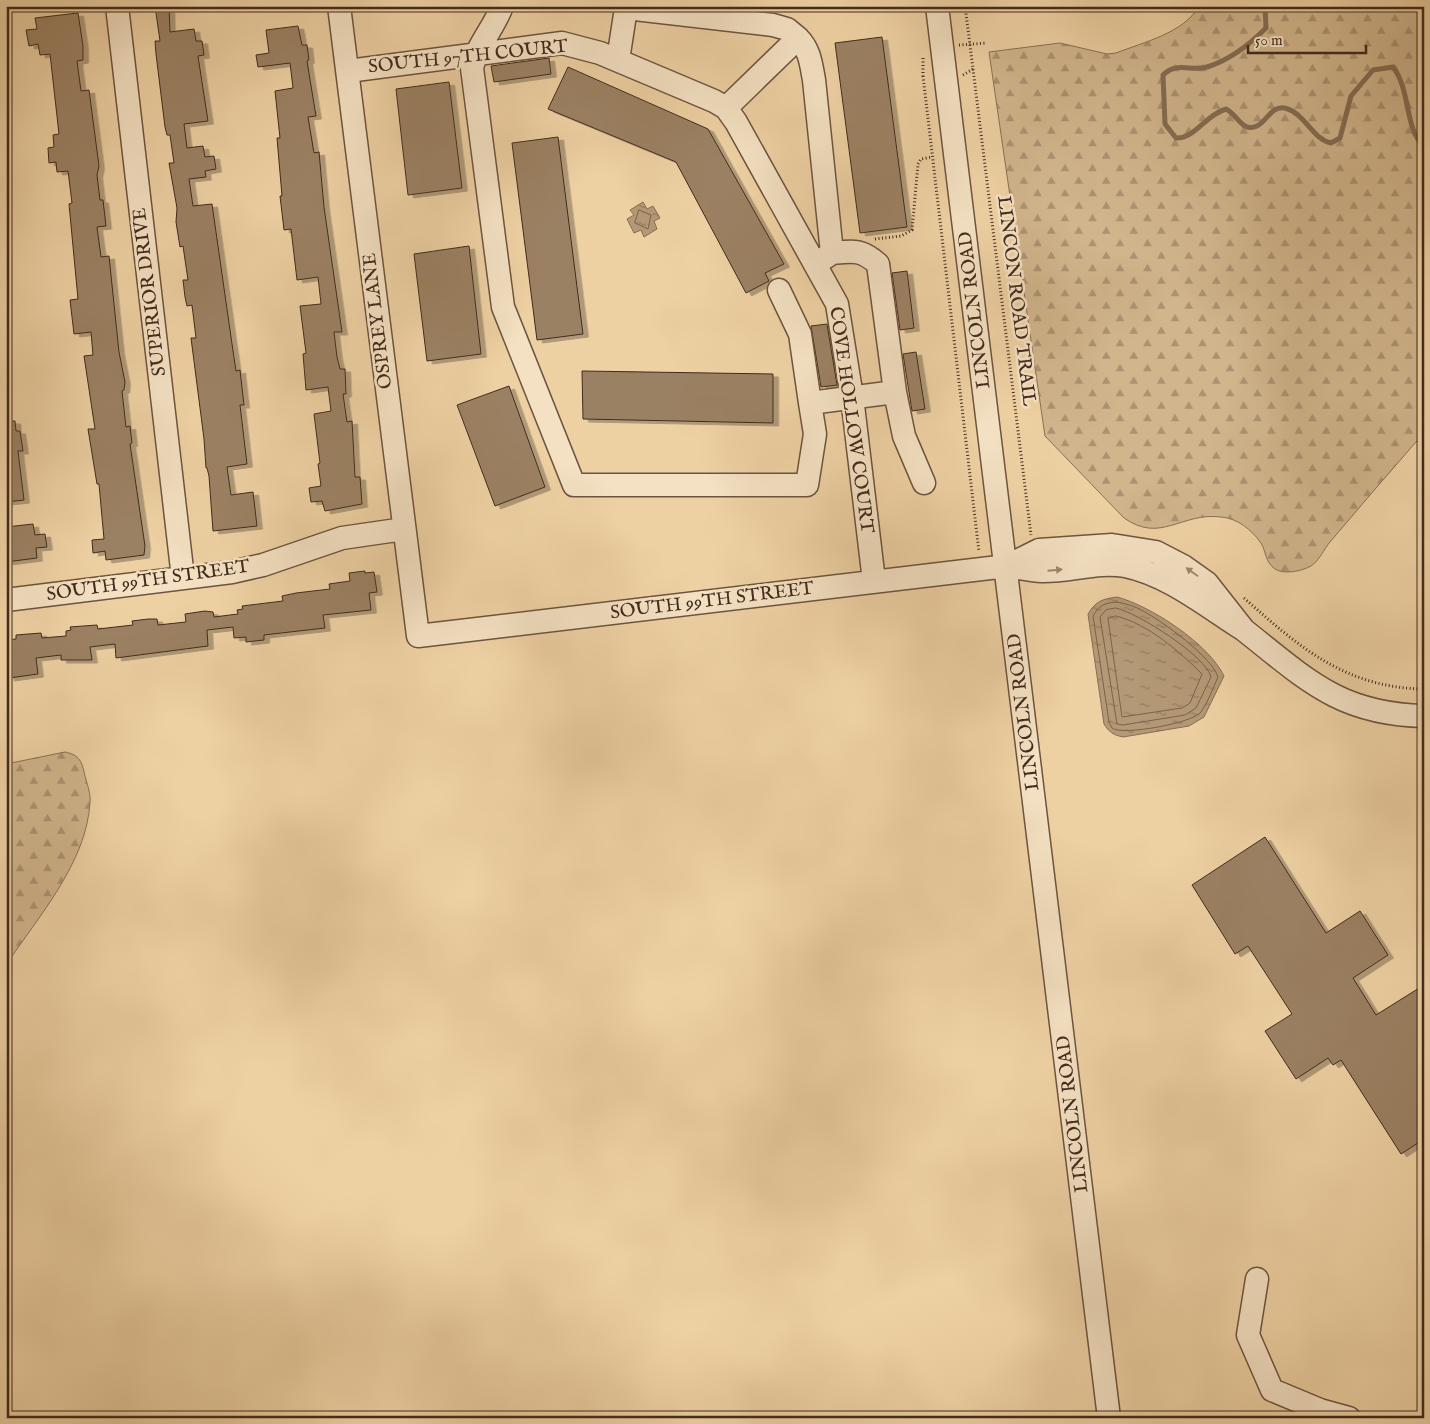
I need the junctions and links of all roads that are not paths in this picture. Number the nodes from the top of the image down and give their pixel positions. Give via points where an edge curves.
1 (117, 6) edge
2 (339, 6) edge
3 (502, 6) edge
4 (938, 6) edge
5 (618, 7) edge
6 (798, 38) junction
7 (475, 54) junction
8 (618, 60) junction
9 (348, 71) junction
10 (726, 108) junction
11 (823, 258) junction
12 (779, 290) dead end
13 (895, 392) junction
14 (852, 398) junction
15 (810, 403) junction
16 (924, 482) dead end
17 (404, 528) junction
18 (1006, 566) junction
19 (183, 578) junction
20 (874, 581) junction
21 (6, 600) edge
22 (418, 636) joint
23 (1424, 716) edge
24 (1257, 1279) dead end
25 (1109, 1418) edge
26 (1349, 1418) edge

1 - 19 street, SUPERIOR DRIVE
2 - 9 street, OSPREY LANE
3 - 7 street
4 - 18 street, LINCOLN ROAD
5 - 6 street via 773,25 787,29
5 - 8 street
6 - 10 street
6 - 11 street via 806,46 810,59
7 - 8 street, SOUTH 97TH COURT via 562,43
7 - 9 street, SOUTH 97TH COURT
7 - 15 street via 472,68 503,307 574,485 807,485 815,434
8 - 10 street, SOUTH 97TH COURT
9 - 17 street, OSPREY LANE
10 - 11 street, COVE HOLLOW COURT
11 - 13 street via 854,251 867,254 878,264
11 - 14 street, COVE HOLLOW COURT via 837,304
12 - 15 street via 800,334
13 - 14 street
13 - 16 street via 904,436
14 - 15 street
14 - 20 street, COVE HOLLOW COURT
17 - 19 street, SOUTH 99TH STREET via 342,538 243,570
17 - 22 street, OSPREY LANE
18 - 20 street, SOUTH 99TH STREET
18 - 23 street via 1042,571 1124,566 1151,574 1244,630 1314,686 1335,697 1378,712
18 - 25 street, LINCOLN ROAD
19 - 21 street, SOUTH 99TH STREET
20 - 22 street, SOUTH 99TH STREET
24 - 26 street via 1248,1334 1272,1390

